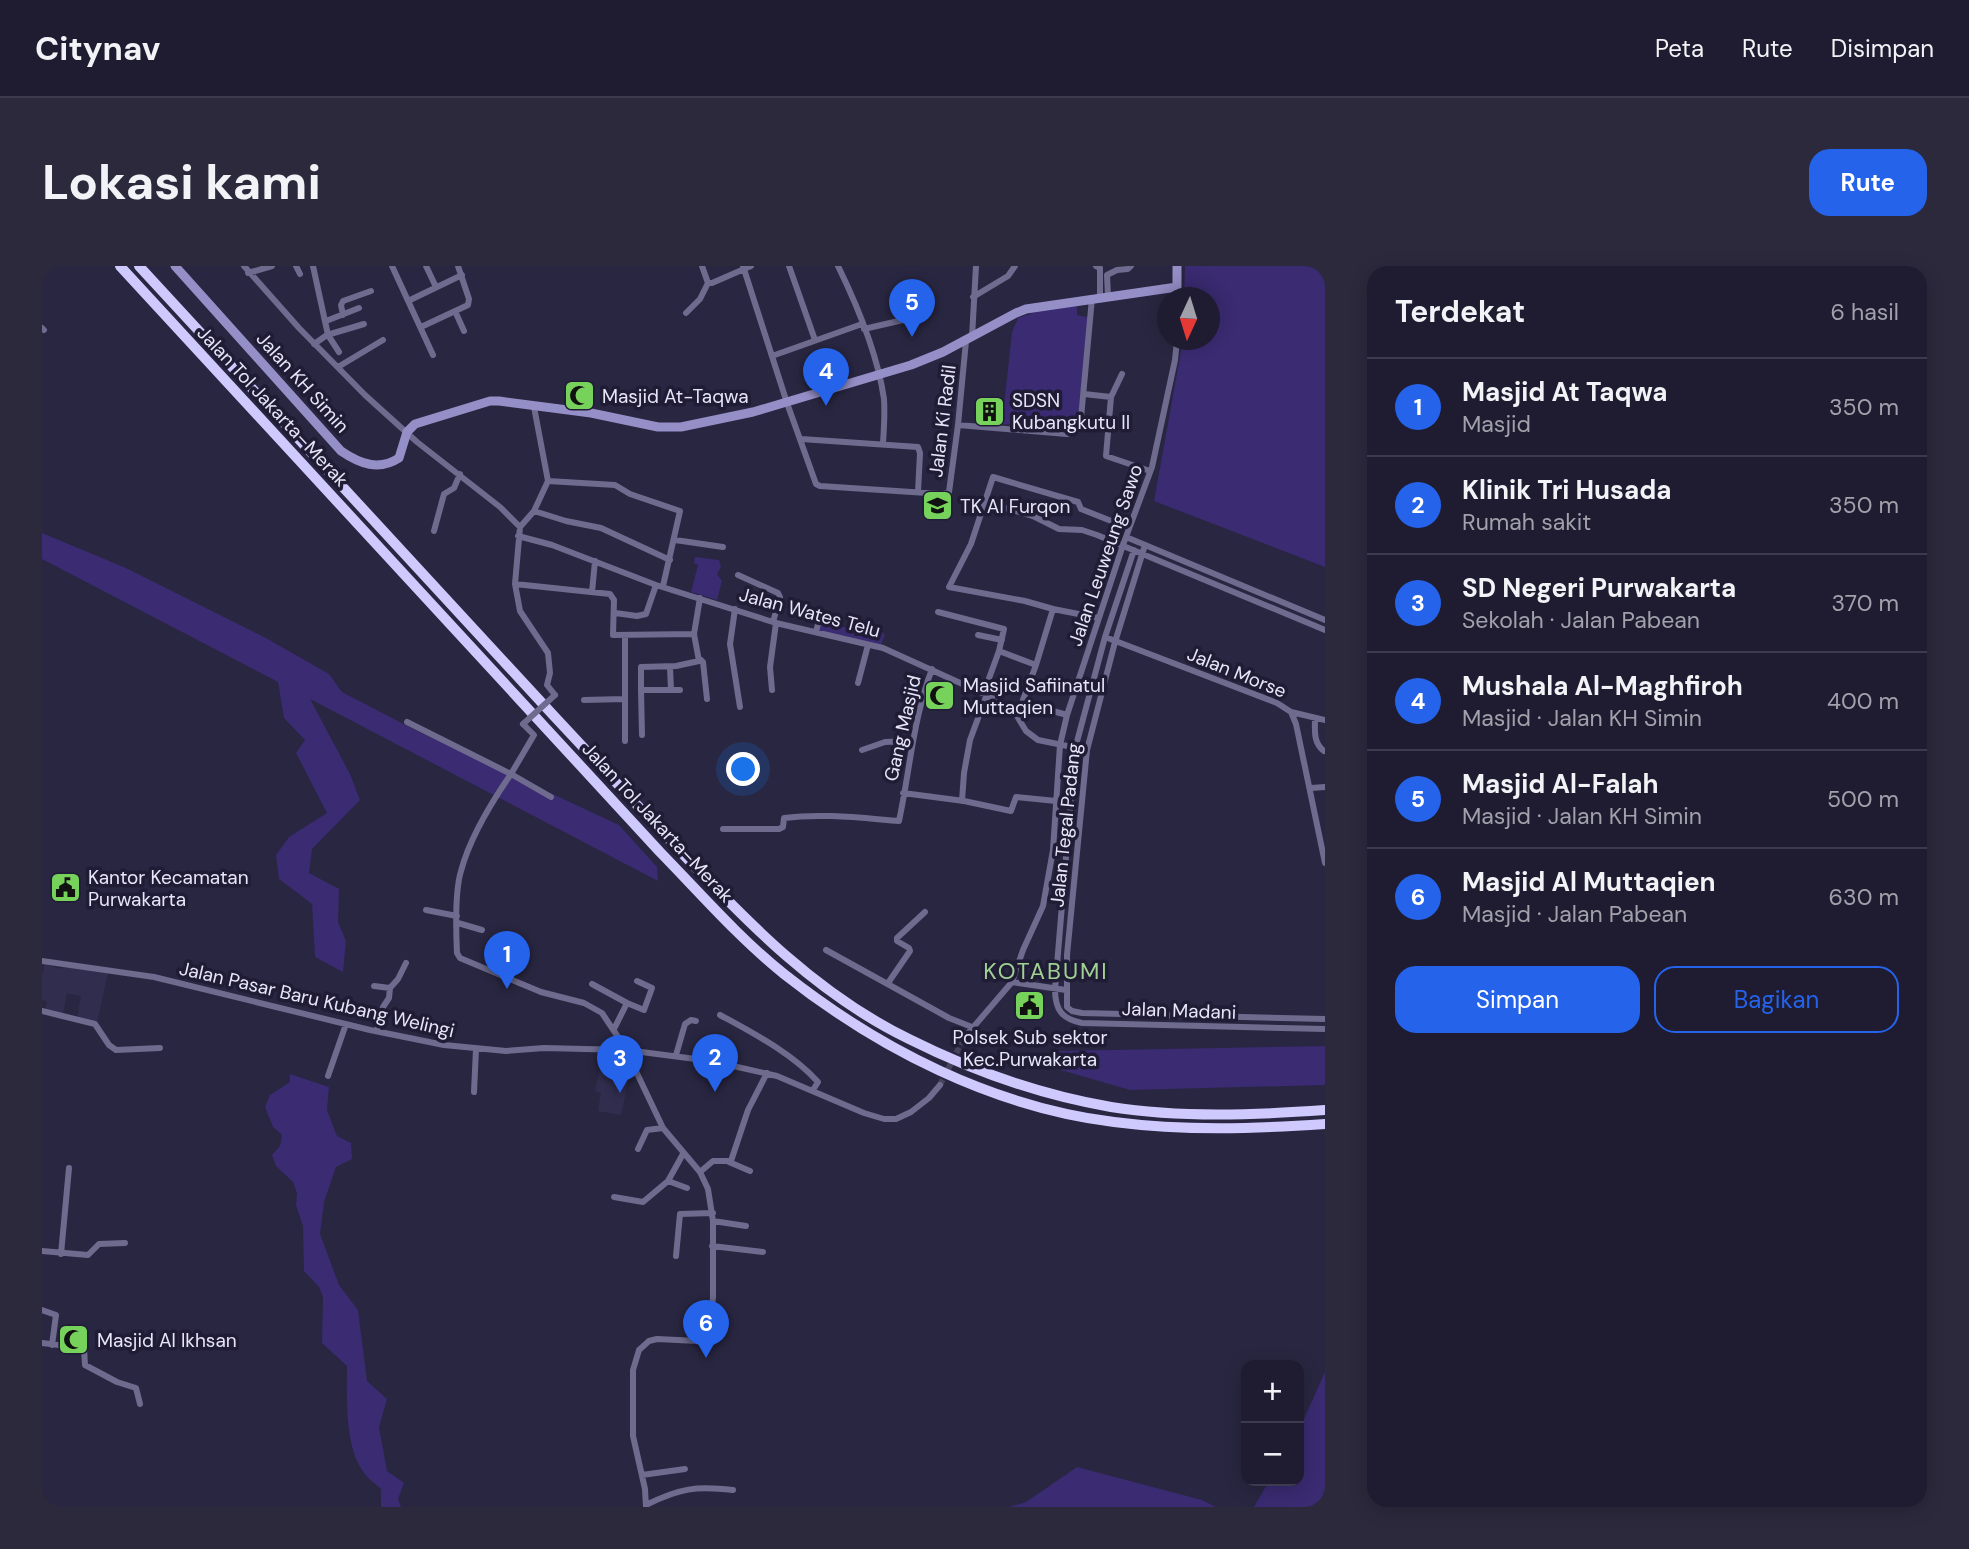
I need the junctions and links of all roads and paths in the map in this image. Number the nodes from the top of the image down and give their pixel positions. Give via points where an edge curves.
1 (120, 266) edge
2 (139, 266) edge
3 (175, 266) edge
4 (272, 266) edge
5 (296, 266) edge
6 (313, 266) edge
7 (392, 266) edge
8 (426, 266) edge
9 (458, 266) edge
10 (702, 266) edge
11 (789, 266) edge
12 (838, 266) edge
13 (976, 266) edge
14 (1014, 266) edge
15 (1096, 266) edge
16 (1131, 266) edge
17 (1177, 266) edge
18 (746, 267) edge
19 (1117, 268) edge
20 (246, 270) edge
21 (300, 274) dead end
22 (462, 275) junction
23 (708, 283) junction
24 (436, 287) junction
25 (1177, 287) edge
26 (918, 290) dead end
27 (1157, 290) edge
28 (371, 291) dead end
29 (1100, 297) junction
30 (973, 298) junction
31 (408, 301) junction
32 (359, 308) dead end
33 (456, 311) junction
34 (686, 313) dead end
35 (343, 315) junction
36 (326, 321) junction
37 (363, 324) dead end
38 (863, 326) junction
39 (421, 327) junction
40 (464, 331) dead end
41 (328, 335) junction
42 (969, 339) junction
43 (383, 340) dead end
44 (815, 340) junction
45 (314, 344) junction
46 (1176, 350) edge
47 (339, 352) dead end
48 (433, 355) dead end
49 (772, 356) junction
50 (338, 368) junction
51 (878, 374) junction
52 (1122, 374) dead end
53 (1084, 394) junction
54 (1111, 397) junction
55 (786, 403) junction
56 (534, 407) junction
57 (958, 425) junction
58 (407, 432) junction
59 (801, 439) junction
60 (883, 443) junction
61 (1150, 471) junction
62 (460, 474) junction
63 (548, 481) junction
64 (918, 492) junction
65 (984, 502) junction
66 (534, 511) junction
67 (520, 527) junction
68 (1129, 528) junction
69 (435, 531) dead end
70 (518, 536) junction
71 (1126, 537) junction
72 (675, 540) junction
73 (1123, 545) junction
74 (1145, 545) junction
75 (723, 547) dead end
76 (1134, 550) junction
77 (1143, 554) junction
78 (670, 560) junction
79 (595, 561) junction
80 (738, 575) dead end
81 (515, 584) junction
82 (660, 586) junction
83 (1255, 591) junction
84 (592, 592) junction
85 (700, 598) junction
86 (1251, 599) junction
87 (735, 609) junction
88 (1053, 609) junction
89 (938, 612) dead end
90 (615, 613) junction
91 (820, 616) dead end
92 (1099, 618) junction
93 (1325, 621) edge
94 (775, 623) junction
95 (1325, 630) edge
96 (816, 632) junction
97 (694, 634) junction
98 (978, 635) dead end
99 (625, 637) junction
100 (1105, 637) junction
101 (1002, 640) junction
102 (1115, 642) junction
103 (868, 645) junction
104 (999, 651) junction
105 (700, 659) junction
106 (1036, 664) junction
107 (670, 667) junction
108 (932, 669) junction
109 (858, 683) dead end
110 (641, 690) junction
111 (671, 690) junction
112 (680, 690) dead end
113 (772, 690) dead end
114 (986, 693) junction
115 (624, 699) junction
116 (707, 699) dead end
117 (584, 700) dead end
118 (1035, 706) dead end
119 (740, 707) dead end
120 (1291, 712) junction
121 (1067, 715) junction
122 (1017, 716) junction
123 (1315, 718) junction
124 (1325, 720) edge
125 (407, 722) dead end
126 (642, 735) dead end
127 (625, 741) dead end
128 (911, 741) junction
129 (1060, 746) junction
130 (1075, 748) junction
131 (862, 750) dead end
132 (1087, 750) junction
133 (1325, 750) edge
134 (510, 774) junction
135 (1311, 788) junction
136 (1325, 789) edge
137 (903, 793) junction
138 (551, 797) dead end
139 (963, 801) junction
140 (1056, 801) junction
141 (723, 829) dead end
142 (1324, 854) edge
143 (1325, 863) edge
144 (426, 910) dead end
145 (925, 912) dead end
146 (458, 920) junction
147 (482, 930) dead end
148 (826, 950) dead end
149 (1057, 955) junction
150 (1067, 955) junction
151 (42, 961) edge
152 (406, 962) dead end
153 (637, 981) dead end
154 (1012, 982) junction
155 (888, 983) junction
156 (592, 984) dead end
157 (374, 986) dead end
158 (390, 988) junction
159 (1055, 989) junction
160 (1066, 990) junction
161 (627, 1003) junction
162 (1067, 1007) junction
163 (42, 1011) edge
164 (1059, 1011) junction
165 (720, 1014) dead end
166 (1325, 1019) edge
167 (696, 1021) dead end
168 (346, 1024) junction
169 (972, 1027) junction
170 (614, 1029) junction
171 (1325, 1029) edge
172 (377, 1031) junction
173 (964, 1038) tunnel mouth
174 (160, 1048) dead end
175 (476, 1049) junction
176 (626, 1050) junction
177 (676, 1055) junction
178 (767, 1073) junction
179 (328, 1076) dead end
180 (940, 1085) tunnel mouth
181 (813, 1090) junction
182 (474, 1093) dead end
183 (1325, 1110) edge
184 (1325, 1124) edge
185 (663, 1128) junction
186 (638, 1149) dead end
187 (683, 1154) junction
188 (729, 1163) junction
189 (69, 1168) dead end
190 (750, 1171) dead end
191 (700, 1172) junction
192 (668, 1181) junction
193 (687, 1188) dead end
194 (614, 1197) dead end
195 (713, 1213) junction
196 (713, 1222) junction
197 (746, 1227) dead end
198 (125, 1243) dead end
199 (712, 1246) junction
200 (42, 1251) edge
201 (763, 1252) dead end
202 (61, 1254) junction
203 (676, 1256) dead end
204 (42, 1310) edge
205 (42, 1343) edge
206 (52, 1345) junction
207 (140, 1404) dead end
208 (685, 1469) dead end
209 (642, 1475) junction
210 (733, 1490) dead end
211 (646, 1506) edge

1 - 184 highway, Jalan Tol Jakarta–Merak via 660,852 739,933 839,1015 939,1070 1068,1113 1111,1122 1201,1129
2 - 183 highway, Jalan Tol Jakarta–Merak via 736,910 793,963 856,1009 960,1063 1063,1097 1171,1112
3 - 58 street, Jalan KH Simin via 341,451 366,465 391,463 399,457
4 - 20 street
5 - 21 street
6 - 36 street
7 - 31 street
8 - 24 street
9 - 22 street
10 - 23 street
11 - 44 street
12 - 38 street
13 - 30 street, Jalan Ki Radil
14 - 30 street via 1008,276
15 - 29 street via 1100,268
16 - 19 street via 1128,270
17 - 25 street
18 - 23 street
18 - 49 street
19 - 29 street via 1107,276
20 - 45 street
22 - 24 street
22 - 33 street via 469,301
23 - 34 street
24 - 31 street
26 - 38 street via 903,320
27 - 29 street
28 - 35 street via 343,302
29 - 42 street via 1016,313
29 - 53 street
30 - 42 street, Jalan Ki Radil
31 - 39 street
32 - 35 street
33 - 39 street
33 - 40 street
35 - 36 street
36 - 41 street
37 - 41 street
38 - 44 street
38 - 51 street
39 - 48 street
41 - 45 street
41 - 47 street
42 - 51 street
42 - 57 street, Jalan Ki Radil
43 - 50 street
44 - 49 street
45 - 50 street
46 - 61 street, Jalan Leuweung Sawo
49 - 55 street
50 - 58 street
51 - 55 street
51 - 60 street via 884,401
52 - 54 street
53 - 54 street
53 - 57 street via 1080,429 1072,433
54 - 61 street via 1106,456
55 - 56 street via 670,428
55 - 59 street
56 - 58 street via 490,401 415,424
56 - 63 street
57 - 64 street, Jalan Ki Radil via 949,492
58 - 62 street
59 - 60 street
59 - 64 street, Jalan Ki Radil via 820,486
60 - 64 street via 919,448
61 - 68 street, Jalan Leuweung Sawo
62 - 67 street
62 - 69 street via 454,488 444,494
63 - 66 street
63 - 72 street via 615,485 677,509
65 - 68 street via 995,476 1078,502 1081,509
65 - 73 street via 1059,529 1082,530
65 - 88 street via 971,544 950,587
66 - 67 street
66 - 78 street via 601,528
67 - 70 street
68 - 71 street, Jalan Leuweung Sawo
70 - 79 street, Jalan Wates Telu
70 - 81 street
71 - 73 street, Jalan Leuweung Sawo
71 - 74 street
72 - 75 street
72 - 78 street
73 - 76 street
73 - 92 street, Jalan Leuweung Sawo
74 - 77 street, Jalan Tegal Padang
74 - 83 street
76 - 77 street
76 - 100 street, Jalan Tegal Padang
77 - 86 street
77 - 102 street, Jalan Tegal Padang
78 - 82 street
79 - 82 street, Jalan Wates Telu
79 - 84 street
80 - 94 street via 778,593
81 - 84 street
81 - 134 street, bridge via 520,611 548,653 547,685 555,695 523,724 534,735
82 - 85 street, Jalan Wates Telu
82 - 90 street via 646,614
83 - 86 street
83 - 93 street
84 - 90 street via 613,596
85 - 87 street, Jalan Wates Telu
85 - 97 street
86 - 95 street
87 - 94 street, Jalan Wates Telu
87 - 119 street via 730,644
88 - 92 street
88 - 106 street
89 - 101 street via 1004,629
90 - 99 street via 612,634
91 - 96 street
92 - 121 street, Jalan Leuweung Sawo
94 - 96 street, Jalan Wates Telu
94 - 113 street
96 - 103 street, Jalan Wates Telu
97 - 99 street
97 - 105 street
98 - 101 street
99 - 115 street
100 - 102 street, Jalan Morse
100 - 130 street, Jalan Tegal Padang
101 - 104 street
102 - 120 street, Jalan Morse
102 - 132 street, Jalan Tegal Padang
103 - 108 street, Jalan Wates Telu
103 - 109 street
104 - 106 street
104 - 114 street
105 - 107 street
105 - 116 street
106 - 122 street
107 - 110 street via 640,667
107 - 111 street
108 - 114 street, Jalan Wates Telu
108 - 128 street, Gang Masjid
110 - 111 street
110 - 126 street
111 - 112 street
114 - 122 street, Jalan Wates Telu
114 - 139 street via 970,740
115 - 117 street
115 - 127 street
118 - 121 street
120 - 123 street
120 - 135 street, Jalan Morse
121 - 129 street, Jalan Leuweung Sawo
122 - 129 street, Jalan Wates Telu via 1032,736
123 - 124 street
123 - 133 street via 1315,736
125 - 134 street
128 - 131 street
128 - 137 street, Gang Masjid
129 - 130 street, Jalan Wates Telu
129 - 140 street, Jalan Leuweung Sawo
130 - 132 street, Jalan Wates Telu
130 - 149 street, Jalan Tegal Padang
132 - 150 street, Jalan Tegal Padang
134 - 138 street
134 - 146 street via 468,849 458,885
135 - 136 street
135 - 142 street, Jalan Morse
137 - 139 street
137 - 141 street, Gang Masjid via 899,821 809,816 784,818 779,829
139 - 140 street via 1011,811 1016,797
140 - 154 street, Jalan Leuweung Sawo via 1046,895
142 - 143 street, Jalan Morse
144 - 146 street
145 - 155 street via 897,938 910,951
146 - 147 street
146 - 170 street via 456,949 460,958 541,992 594,1007
148 - 155 street
149 - 150 street
149 - 159 street, Jalan Tegal Padang
150 - 160 street, Jalan Tegal Padang
151 - 168 street, Jalan Pasar Baru Kubang Welingi via 153,977
152 - 158 street
153 - 161 street via 652,988 644,1010
154 - 159 street
154 - 169 street
155 - 169 street
156 - 161 street
157 - 158 street
158 - 172 street
159 - 160 street
159 - 164 street
160 - 162 street
161 - 170 street
162 - 164 street
162 - 166 street, Jalan Madani via 1082,1013
163 - 174 street via 94,1024 116,1051
164 - 171 street, Jalan Madani via 1068,1020 1082,1023
165 - 181 street via 808,1073 818,1082
167 - 177 street via 685,1024
168 - 172 street, Jalan Pasar Baru Kubang Welingi
168 - 179 street
169 - 173 street
170 - 176 street
172 - 175 street, Jalan Pasar Baru Kubang Welingi
175 - 176 street, Jalan Pasar Baru Kubang Welingi
175 - 182 street
176 - 177 street, Jalan Pasar Baru Kubang Welingi
176 - 185 street
177 - 178 street, Jalan Pasar Baru Kubang Welingi
178 - 181 street, Jalan Pasar Baru Kubang Welingi
178 - 188 street
180 - 181 street, Jalan Pasar Baru Kubang Welingi via 916,1110 890,1119 875,1118
185 - 186 street via 647,1130
185 - 187 street
187 - 191 street
187 - 192 street
188 - 190 street
188 - 191 street via 713,1161
189 - 202 street
191 - 195 street
192 - 193 street
192 - 194 street via 643,1202
195 - 196 street
195 - 203 street via 680,1213
196 - 197 street
196 - 199 street
198 - 202 street via 99,1244 88,1255
199 - 201 street
199 - 209 street via 712,1315 707,1336 698,1341 649,1341 637,1356 632,1413
200 - 202 street
204 - 206 street via 57,1315
205 - 206 street
206 - 207 street via 84,1348 85,1365 136,1388
208 - 209 street
209 - 211 street
210 - 211 street via 691,1488 669,1493

